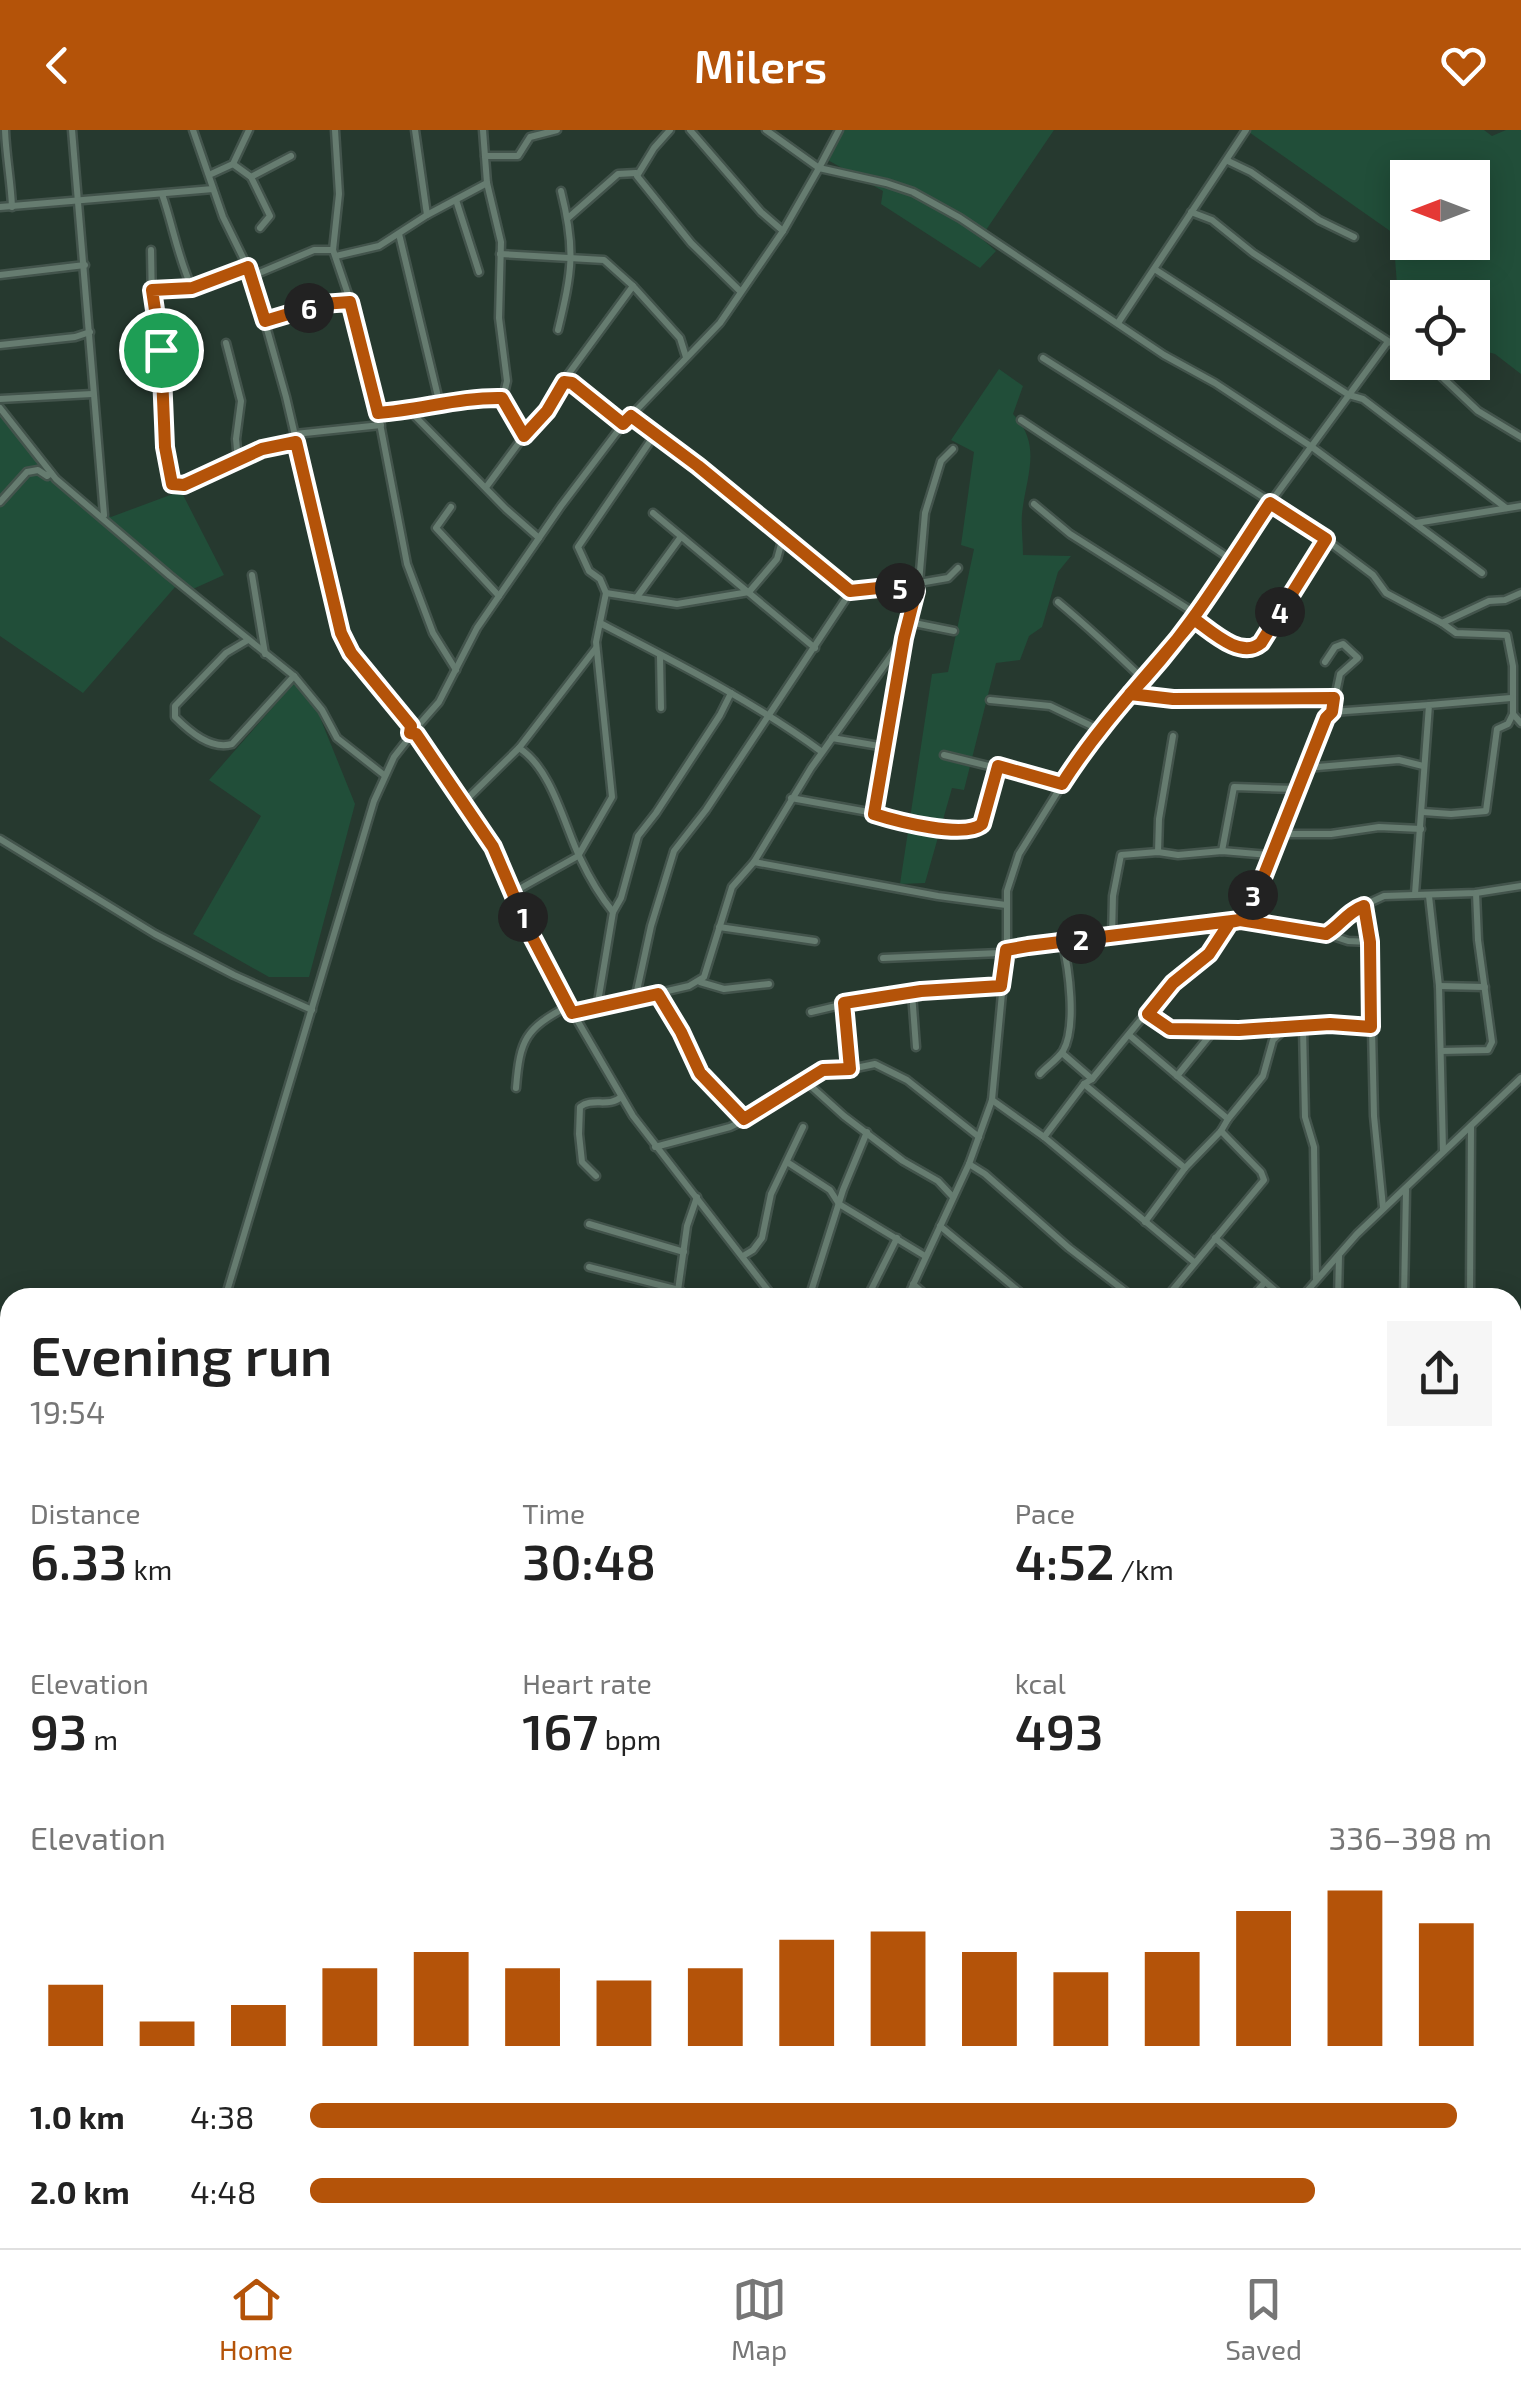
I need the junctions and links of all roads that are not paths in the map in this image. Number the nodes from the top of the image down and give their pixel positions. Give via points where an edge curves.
1 (6, 130) edge
2 (72, 130) edge
3 (193, 130) edge
4 (249, 130) edge
5 (335, 130) edge
6 (416, 130) edge
7 (483, 130) edge
8 (557, 130) edge
9 (670, 130) edge
10 (690, 130) edge
11 (766, 130) edge
12 (839, 130) edge
13 (1246, 130) edge
14 (291, 156) dead end
15 (485, 156) junction
16 (1228, 161) junction
17 (233, 164) junction
18 (819, 168) junction
19 (636, 173) junction
20 (210, 176) junction
21 (251, 176) junction
22 (488, 183) junction
23 (213, 188) junction
24 (561, 191) dead end
25 (162, 194) junction
26 (456, 200) junction
27 (80, 202) junction
28 (0, 207) edge
29 (12, 207) junction
30 (1191, 212) junction
31 (427, 215) junction
32 (568, 218) junction
33 (260, 228) dead end
34 (783, 232) junction
35 (399, 234) junction
36 (1354, 237) dead end
37 (150, 250) dead end
38 (334, 253) junction
39 (500, 254) junction
40 (572, 257) junction
41 (85, 265) junction
42 (248, 267) junction
43 (1156, 270) junction
44 (479, 272) dead end
45 (0, 275) edge
46 (252, 276) junction
47 (633, 286) junction
48 (192, 288) junction
49 (152, 290) junction
50 (740, 292) junction
51 (350, 302) junction
52 (265, 321) junction
53 (1118, 323) junction
54 (558, 330) dead end
55 (90, 332) junction
56 (226, 342) dead end
57 (1387, 343) junction
58 (0, 344) edge
59 (1390, 345) edge
60 (686, 358) junction
61 (1043, 358) dead end
62 (1445, 380) edge
63 (568, 382) junction
64 (92, 394) junction
65 (1348, 395) junction
66 (502, 398) junction
67 (0, 399) edge
68 (440, 404) junction
69 (0, 408) edge
70 (410, 411) junction
71 (378, 413) junction
72 (631, 416) junction
73 (1021, 420) dead end
74 (623, 424) junction
75 (380, 425) junction
76 (656, 434) junction
77 (524, 436) junction
78 (1521, 437) edge
79 (295, 438) junction
80 (1312, 447) junction
81 (952, 449) dead end
82 (238, 460) junction
83 (51, 472) junction
84 (487, 486) junction
85 (0, 502) edge
86 (1270, 503) junction
87 (1034, 504) dead end
88 (1521, 506) edge
89 (451, 507) dead end
90 (1506, 508) junction
91 (653, 512) dead end
92 (104, 516) junction
93 (1415, 523) junction
94 (784, 537) junction
95 (539, 538) junction
96 (680, 538) junction
97 (1326, 539) junction
98 (1232, 560) junction
99 (958, 568) dead end
100 (1482, 572) dead end
101 (252, 575) dead end
102 (917, 587) junction
103 (850, 591) junction
104 (749, 592) junction
105 (606, 593) junction
106 (1521, 593) edge
107 (499, 596) junction
108 (637, 597) junction
109 (1058, 602) dead end
110 (1194, 619) junction
111 (909, 622) junction
112 (600, 623) junction
113 (1442, 623) junction
114 (954, 630) dead end
115 (904, 638) junction
116 (248, 640) junction
117 (596, 648) junction
118 (815, 648) junction
119 (266, 655) junction
120 (660, 655) junction
121 (1325, 662) dead end
122 (1517, 665) edge
123 (457, 670) junction
124 (294, 676) junction
125 (1144, 680) junction
126 (731, 694) junction
127 (1130, 694) junction
128 (1334, 698) junction
129 (1511, 698) junction
130 (990, 700) dead end
131 (1428, 704) junction
132 (661, 708) dead end
133 (1332, 712) junction
134 (1513, 714) junction
135 (769, 716) junction
136 (1521, 722) edge
137 (414, 730) junction
138 (1100, 730) junction
139 (1173, 736) dead end
140 (832, 738) junction
141 (885, 747) junction
142 (519, 748) junction
143 (822, 752) junction
144 (944, 756) dead end
145 (1310, 758) junction
146 (998, 766) junction
147 (1423, 766) junction
148 (1321, 767) junction
149 (1306, 768) junction
150 (384, 776) junction
151 (1062, 784) junction
152 (1295, 789) junction
153 (791, 798) junction
154 (464, 802) junction
155 (1422, 812) junction
156 (874, 814) junction
157 (1421, 829) junction
158 (1278, 834) junction
159 (0, 840) edge
160 (1222, 851) junction
161 (1158, 852) junction
162 (578, 856) junction
163 (1270, 856) junction
164 (754, 862) junction
165 (1521, 886) edge
166 (512, 893) junction
167 (1476, 893) junction
168 (1415, 894) junction
169 (1433, 898) junction
170 (1006, 905) junction
171 (1364, 906) junction
172 (613, 912) junction
173 (1240, 920) junction
174 (1230, 922) junction
175 (1208, 924) junction
176 (719, 927) junction
177 (1326, 934) junction
178 (1112, 936) junction
179 (814, 941) dead end
180 (1062, 942) junction
181 (1218, 942) junction
182 (1370, 942) junction
183 (1006, 950) junction
184 (882, 958) dead end
185 (700, 982) junction
186 (769, 984) dead end
187 (1001, 986) junction
188 (1439, 986) junction
189 (1485, 986) junction
190 (658, 994) junction
191 (912, 994) junction
192 (635, 1000) junction
193 (844, 1003) junction
194 (597, 1008) junction
195 (312, 1010) junction
196 (570, 1010) junction
197 (811, 1012) dead end
198 (1148, 1014) junction
199 (1371, 1027) junction
200 (1202, 1028) junction
201 (1215, 1028) junction
202 (1285, 1028) junction
203 (1302, 1028) junction
204 (1260, 1030) junction
205 (1129, 1035) junction
206 (1208, 1036) junction
207 (1273, 1040) junction
208 (916, 1047) dead end
209 (1441, 1051) junction
210 (1062, 1053) junction
211 (850, 1069) junction
212 (1040, 1074) dead end
213 (1178, 1076) junction
214 (804, 1079) junction
215 (1092, 1079) junction
216 (1520, 1079) edge
217 (1084, 1084) junction
218 (516, 1088) dead end
219 (1521, 1094) edge
220 (621, 1098) junction
221 (992, 1100) junction
222 (744, 1119) junction
223 (1228, 1119) junction
224 (802, 1127) dead end
225 (1468, 1130) junction
226 (868, 1132) junction
227 (1220, 1135) junction
228 (978, 1137) junction
229 (1044, 1137) junction
230 (1447, 1141) junction
231 (655, 1147) junction
232 (787, 1162) junction
233 (968, 1164) junction
234 (1185, 1168) junction
235 (596, 1176) dead end
236 (1406, 1190) junction
237 (952, 1196) junction
238 (696, 1197) junction
239 (840, 1204) junction
240 (1384, 1208) junction
241 (1144, 1222) junction
242 (589, 1224) dead end
243 (940, 1226) junction
244 (897, 1238) junction
245 (1215, 1238) junction
246 (684, 1252) junction
247 (744, 1256) junction
248 (926, 1256) junction
249 (1194, 1262) junction
250 (1335, 1264) junction
251 (589, 1266) dead end
252 (1316, 1280) junction
253 (1265, 1282) junction
254 (913, 1284) junction
255 (229, 1288) edge
256 (659, 1288) edge
257 (679, 1288) edge
258 (767, 1288) edge
259 (812, 1288) edge
260 (872, 1288) edge
261 (911, 1288) edge
262 (918, 1288) edge
263 (1014, 1288) edge
264 (1121, 1288) edge
265 (1174, 1288) edge
266 (1260, 1288) edge
267 (1270, 1288) edge
268 (1309, 1288) edge
269 (1337, 1288) edge
270 (1404, 1288) edge
271 (1470, 1288) edge

1 - 29 street
2 - 27 street
3 - 20 street
4 - 17 street
5 - 38 street
6 - 31 street
7 - 15 street
8 - 15 street via 530,137 518,156
9 - 19 street
10 - 34 street
11 - 18 street
12 - 18 street
13 - 16 street
14 - 21 street
15 - 22 street
16 - 30 street
16 - 36 street
17 - 20 street
17 - 21 street
18 - 34 street
18 - 53 street via 914,192
19 - 32 street via 618,174
19 - 50 street
20 - 23 street
21 - 33 street via 270,216
22 - 26 street
22 - 39 street
23 - 25 street
23 - 42 street
24 - 32 street
25 - 27 street
25 - 48 street
26 - 31 street
26 - 44 street
27 - 29 street
27 - 41 street
28 - 29 street
30 - 43 street
30 - 57 street via 1212,220
31 - 35 street
32 - 40 street
34 - 50 street
35 - 38 street via 376,247
35 - 68 street
37 - 49 street
38 - 46 street via 314,250
38 - 51 street
39 - 40 street
39 - 66 street via 507,381
40 - 47 street via 610,262
40 - 54 street
41 - 45 street
41 - 55 street
42 - 46 street
42 - 48 street
43 - 53 street
43 - 65 street
46 - 52 street
47 - 60 street via 680,338
47 - 63 street
48 - 49 street
49 - 82 street via 172,484 184,485
50 - 60 street
51 - 52 street
51 - 71 street
52 - 79 street
53 - 80 street
55 - 58 street
55 - 64 street
56 - 82 street via 241,401
57 - 59 street
57 - 65 street
60 - 72 street
61 - 86 street
62 - 78 street via 1478,411
63 - 74 street
63 - 77 street
64 - 67 street
64 - 92 street
65 - 80 street
65 - 90 street via 1363,399
66 - 68 street
66 - 77 street
68 - 70 street
69 - 83 street
70 - 71 street
70 - 84 street
71 - 75 street
72 - 74 street
72 - 76 street
73 - 98 street
74 - 95 street
75 - 79 street
75 - 123 street via 408,564 433,633
76 - 94 street
76 - 105 street via 579,542 589,572
77 - 84 street
79 - 82 street
79 - 137 street via 341,633
80 - 86 street
80 - 93 street
81 - 102 street via 941,461 928,503
83 - 85 street via 27,472
83 - 92 street
84 - 95 street
86 - 97 street
86 - 98 street
87 - 110 street
88 - 90 street
89 - 107 street via 436,528
90 - 93 street
91 - 96 street
92 - 116 street
93 - 100 street
94 - 103 street
94 - 104 street via 777,559
95 - 107 street
96 - 104 street
96 - 108 street
97 - 110 street via 1256,648 1239,648
97 - 113 street via 1386,593
98 - 110 street
99 - 102 street
101 - 119 street
102 - 103 street
102 - 111 street
103 - 118 street
104 - 108 street via 677,604
104 - 118 street
105 - 108 street
105 - 112 street
106 - 113 street
107 - 123 street
109 - 125 street
110 - 125 street
111 - 114 street
111 - 115 street
112 - 117 street
112 - 120 street
113 - 122 street via 1456,633 1507,634
115 - 140 street
115 - 141 street
116 - 119 street
116 - 124 street via 226,653 175,706 189,730 212,745 232,744
117 - 142 street
117 - 162 street via 612,798
118 - 135 street
119 - 124 street
120 - 126 street
120 - 132 street
121 - 128 street via 1343,644 1358,658 1340,674
122 - 129 street
123 - 137 street
124 - 150 street via 337,738
125 - 127 street
126 - 135 street
126 - 172 street via 638,836
127 - 128 street
127 - 138 street
128 - 133 street
129 - 131 street
129 - 134 street
130 - 138 street via 1050,706
131 - 133 street
131 - 147 street
133 - 145 street
134 - 136 street
134 - 155 street via 1497,728 1486,811
135 - 143 street
135 - 192 street via 674,851
137 - 150 street
137 - 154 street
138 - 151 street
139 - 161 street
140 - 141 street
140 - 143 street
141 - 156 street
142 - 154 street
142 - 162 street via 534,760
143 - 153 street
144 - 146 street
145 - 148 street
145 - 149 street
146 - 151 street
146 - 156 street via 979,828 956,830
147 - 148 street via 1399,760
147 - 155 street
148 - 149 street
149 - 152 street
150 - 195 street
151 - 170 street via 1019,854
152 - 158 street
152 - 160 street via 1234,787
153 - 156 street
153 - 164 street
154 - 166 street
155 - 157 street
157 - 158 street
157 - 168 street
158 - 163 street
159 - 195 street via 155,934
160 - 161 street
160 - 163 street
161 - 178 street via 1120,857
162 - 166 street
162 - 172 street
163 - 173 street
164 - 170 street
164 - 176 street via 732,887
165 - 167 street
166 - 196 street
167 - 169 street
167 - 189 street
168 - 169 street
168 - 171 street via 1384,896
169 - 188 street
170 - 183 street
171 - 177 street
171 - 182 street
172 - 194 street
173 - 174 street
173 - 177 street
174 - 175 street
174 - 181 street
175 - 178 street
175 - 181 street
176 - 179 street
176 - 185 street
177 - 182 street
178 - 180 street
180 - 183 street
180 - 210 street via 1070,998
181 - 198 street
182 - 199 street
183 - 184 street
183 - 187 street
185 - 186 street via 724,990
185 - 190 street
187 - 191 street
187 - 221 street
188 - 189 street
188 - 209 street
189 - 209 street via 1490,1048
190 - 192 street
190 - 222 street via 700,1073
191 - 193 street
191 - 208 street
192 - 194 street
193 - 197 street
193 - 211 street
194 - 196 street
195 - 255 street
196 - 218 street via 542,1020 526,1036
196 - 220 street
198 - 200 street via 1170,1029
198 - 205 street
199 - 203 street
199 - 240 street
200 - 201 street
200 - 206 street
201 - 204 street
201 - 206 street
202 - 203 street
202 - 204 street
202 - 207 street
203 - 252 street via 1305,1117 1314,1148
204 - 207 street
205 - 213 street
205 - 215 street
206 - 213 street
207 - 223 street via 1268,1068
209 - 230 street
210 - 212 street
210 - 215 street
211 - 214 street
211 - 228 street via 875,1064 897,1074
213 - 223 street
214 - 222 street
214 - 226 street
215 - 217 street
216 - 219 street
216 - 225 street
217 - 229 street
217 - 234 street
220 - 231 street
220 - 235 street via 580,1107 582,1162
221 - 228 street
221 - 229 street
222 - 231 street
223 - 227 street
224 - 232 street
225 - 230 street
225 - 271 street
226 - 237 street
226 - 239 street
227 - 234 street
227 - 245 street via 1264,1180
228 - 233 street
229 - 241 street
230 - 236 street
231 - 238 street
232 - 239 street
232 - 247 street via 762,1238
233 - 237 street
233 - 264 street
234 - 241 street
236 - 240 street
236 - 270 street
237 - 243 street
238 - 246 street
238 - 247 street
239 - 244 street
239 - 259 street
240 - 250 street
241 - 249 street
242 - 246 street
243 - 248 street
243 - 263 street
244 - 248 street
244 - 260 street
245 - 249 street
245 - 253 street
246 - 257 street
247 - 258 street
248 - 254 street
249 - 265 street
250 - 252 street
250 - 269 street
251 - 256 street
252 - 268 street
253 - 266 street
253 - 267 street
254 - 261 street
254 - 262 street

